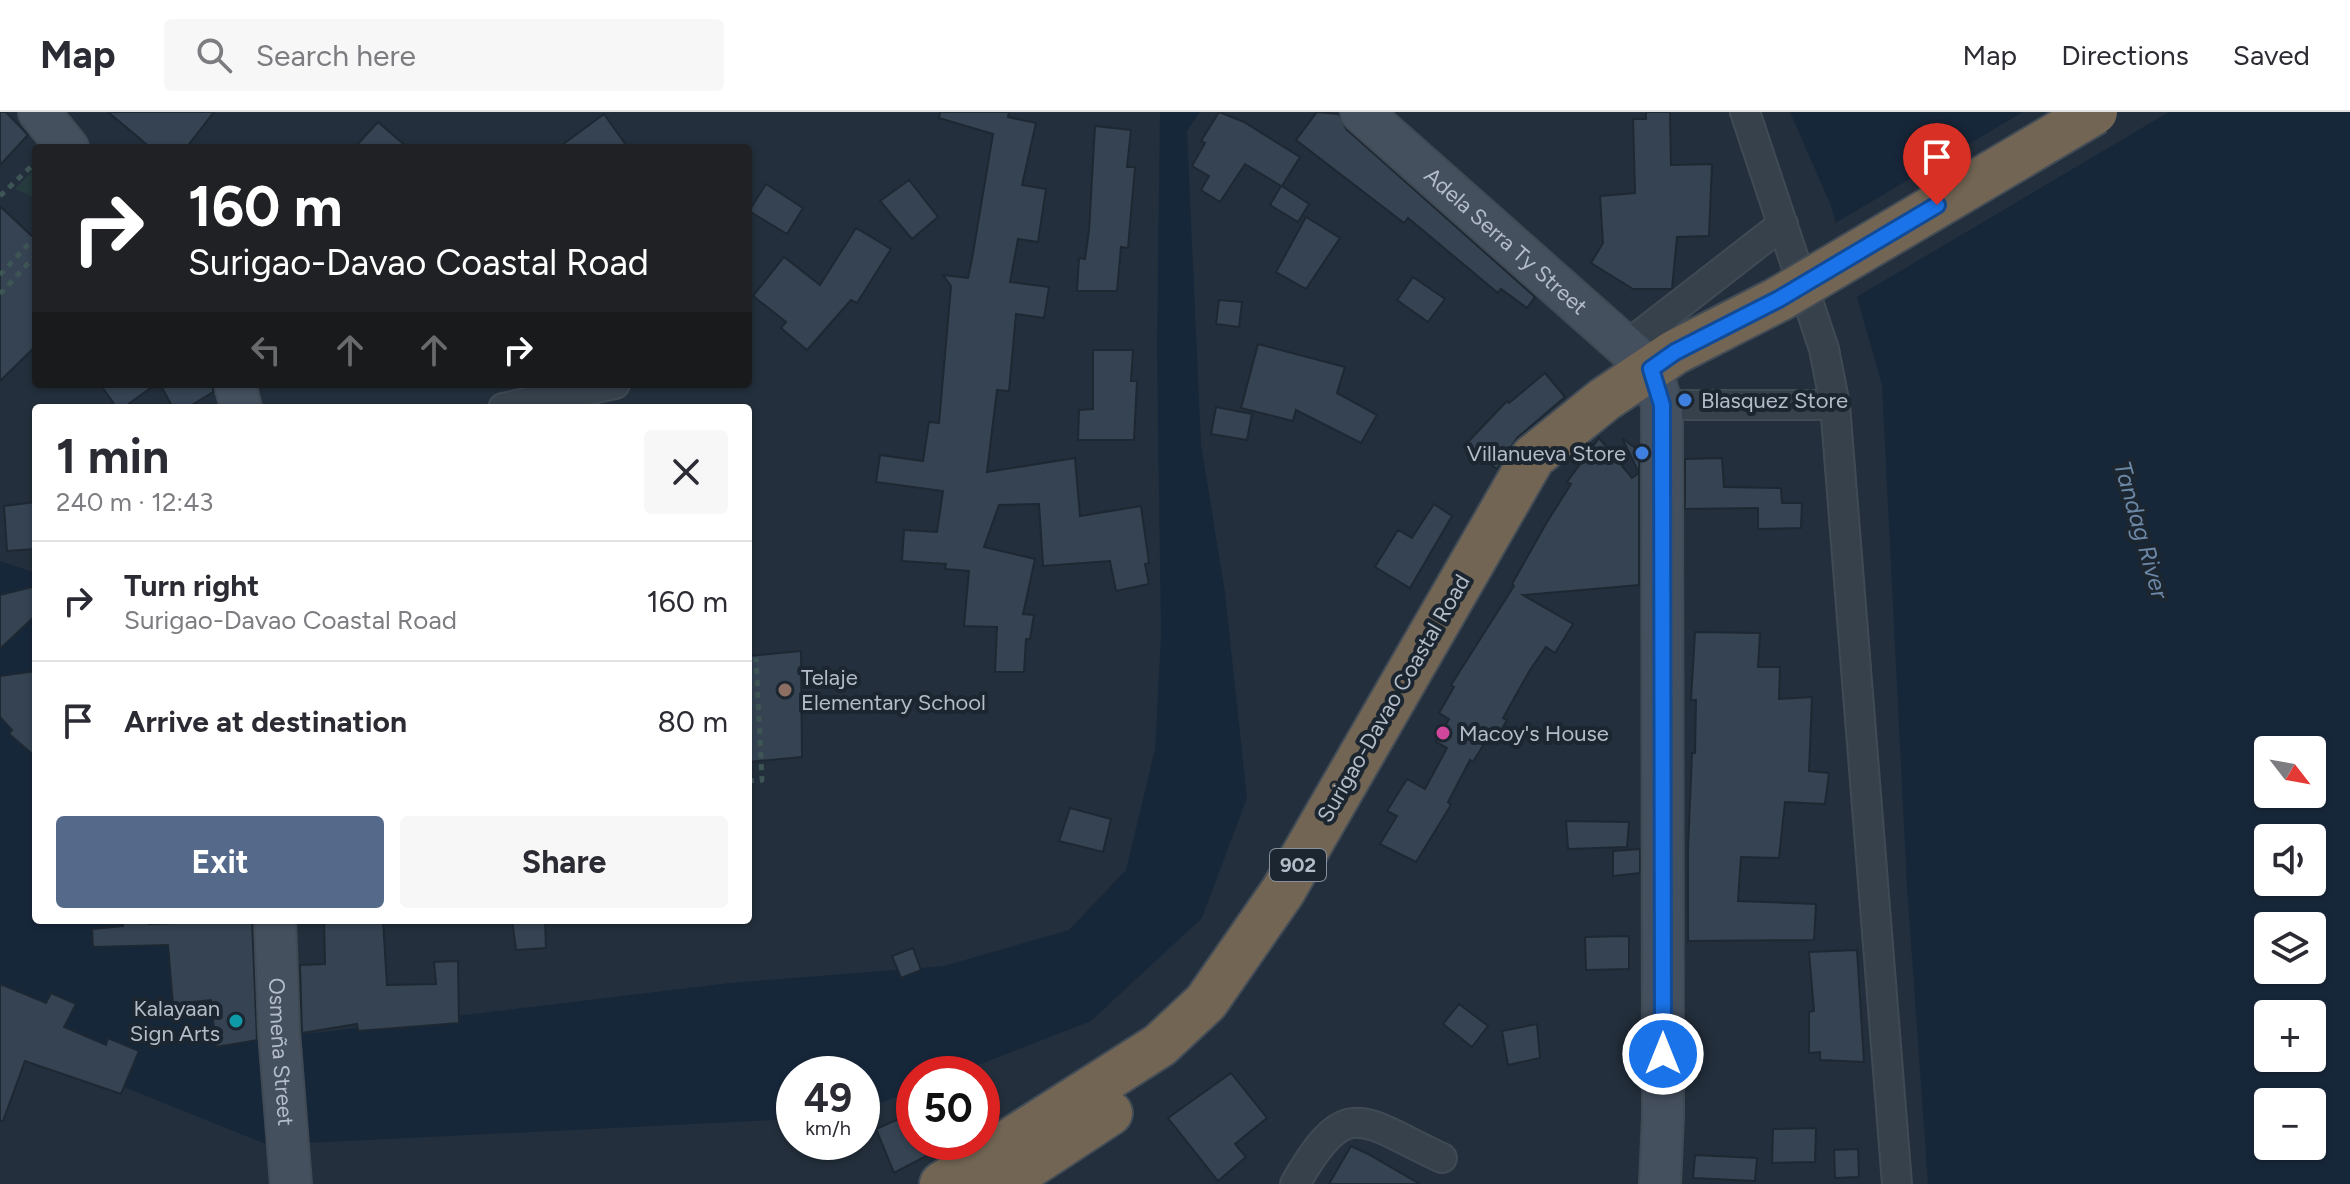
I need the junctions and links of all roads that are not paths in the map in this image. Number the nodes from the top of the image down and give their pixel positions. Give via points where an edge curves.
1 (39, 112) edge
2 (1361, 112) edge
3 (1745, 112) edge
4 (2095, 112) edge
5 (65, 144) edge
6 (1783, 224) junction
7 (1646, 374) junction
8 (596, 388) edge
9 (522, 404) edge
10 (1835, 405) junction
11 (275, 924) edge
12 (1273, 932) junction
13 (1442, 1158) dead end
14 (289, 1169) edge
15 (942, 1184) edge
16 (1002, 1184) edge
17 (1295, 1184) edge
18 (1660, 1184) edge
19 (1897, 1184) edge

1 - 5 main road
2 - 7 main road, Adela Serra Ty Street
3 - 6 street
4 - 7 highway, Surigao-Davao Coastal Road / 902, bridge via 1779,299 1675,352
6 - 7 street
6 - 10 street via 1824,349
7 - 10 street
7 - 12 highway, Surigao-Davao Coastal Road / 902 via 1605,399 1547,449 1531,501
7 - 18 main road via 1663,1116
8 - 9 street
10 - 19 street
11 - 14 main road, Osmeña Street
12 - 15 highway, Surigao-Davao Coastal Road / 902 via 1160,1045
12 - 16 highway, Surigao-Davao Coastal Road / 902 via 1233,1014 1180,1066
13 - 17 street via 1366,1123 1344,1122 1320,1143

